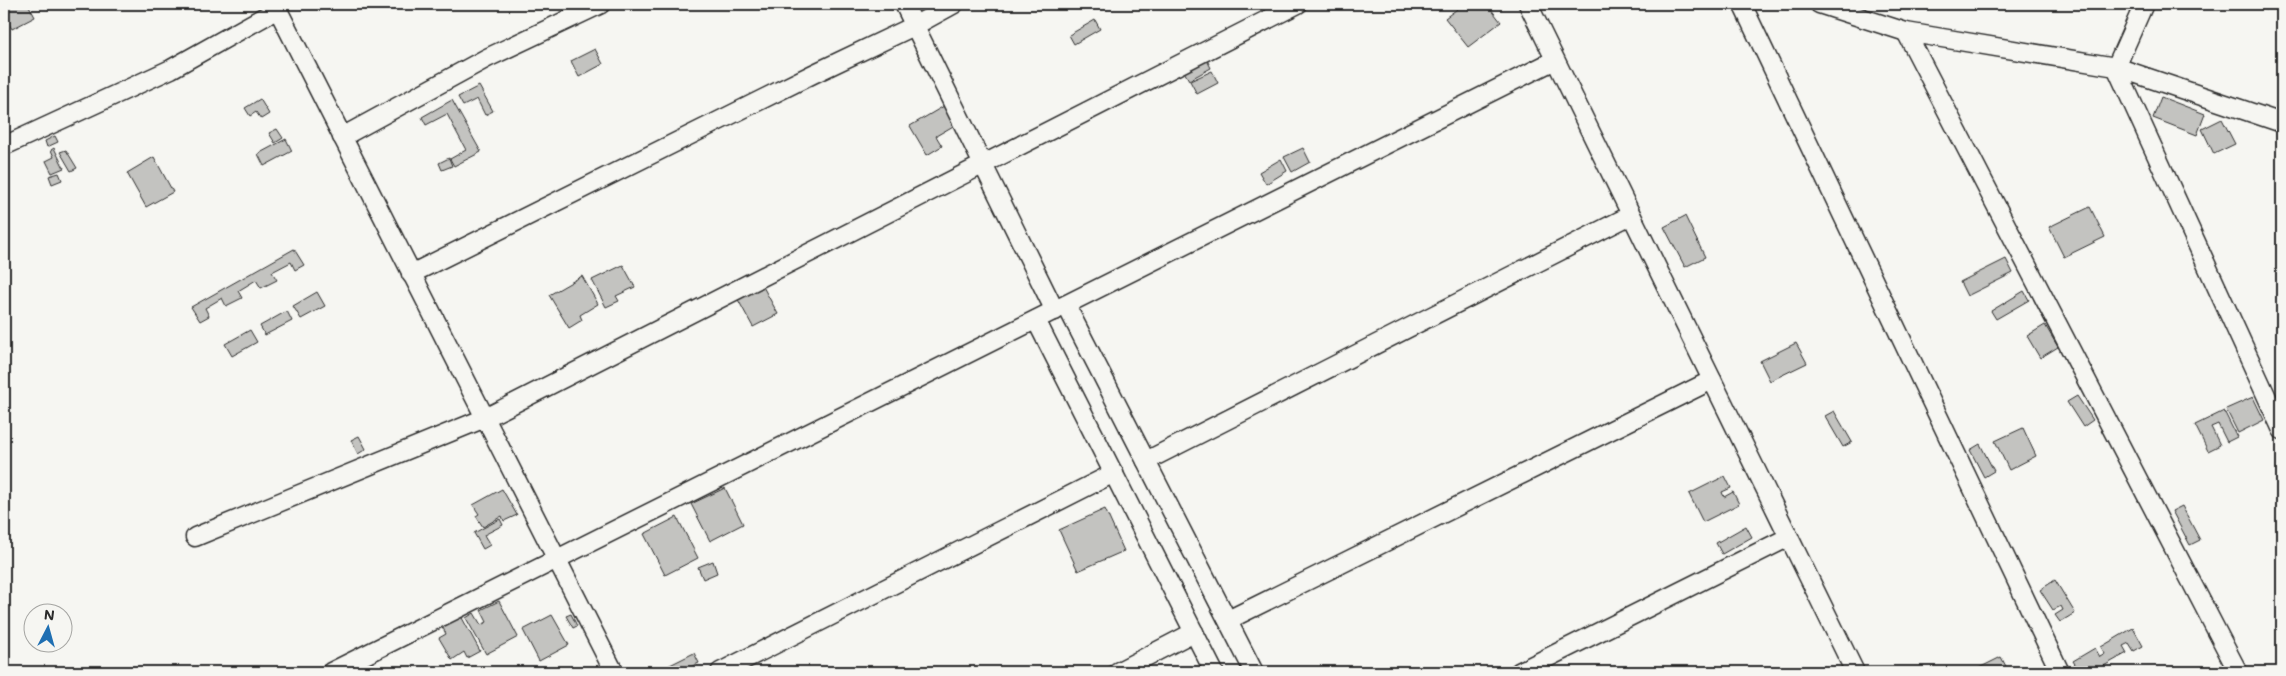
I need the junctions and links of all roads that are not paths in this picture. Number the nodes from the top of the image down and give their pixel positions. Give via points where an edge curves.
1 (601, 4) edge
2 (904, 4) edge
3 (954, 4) edge
4 (1298, 4) edge
5 (1528, 4) edge
6 (1742, 4) edge
7 (1819, 4) edge
8 (2144, 4) edge
9 (276, 6) edge
10 (914, 26) junction
11 (1906, 32) junction
12 (1555, 60) junction
13 (2116, 67) junction
14 (2282, 123) edge
15 (342, 137) junction
16 (4, 146) edge
17 (984, 164) junction
18 (1631, 215) junction
19 (412, 274) junction
20 (1060, 308) junction
21 (1036, 320) junction
22 (1712, 380) junction
23 (485, 418) junction
24 (2282, 430) edge
25 (1146, 461) junction
26 (1114, 473) junction
27 (195, 537) dead end
28 (1789, 537) junction
29 (556, 558) junction
30 (1228, 620) junction
31 (1194, 632) junction
32 (330, 672) edge
33 (614, 672) edge
34 (720, 672) edge
35 (1117, 672) edge
36 (1214, 672) edge
37 (1254, 672) edge
38 (1519, 672) edge
39 (1855, 672) edge
40 (2060, 672) edge
41 (2238, 672) edge

1 - 15 street via 487,58
2 - 10 street
3 - 10 street
4 - 17 street
5 - 12 street
6 - 40 street
7 - 11 street
8 - 13 street
9 - 15 street
9 - 16 street via 171,68
10 - 17 street
10 - 19 street
11 - 13 street
11 - 41 street
12 - 18 street
12 - 20 street
13 - 14 street
13 - 24 street
15 - 19 street
17 - 20 street
17 - 23 street
18 - 22 street
18 - 25 street
19 - 23 street
20 - 21 street
20 - 25 street
21 - 26 street
21 - 29 street
22 - 28 street
22 - 30 street
23 - 27 street
23 - 29 street
25 - 30 street
26 - 31 street
26 - 34 street
28 - 38 street
28 - 39 street
29 - 32 street
29 - 33 street
30 - 37 street
31 - 35 street
31 - 36 street

